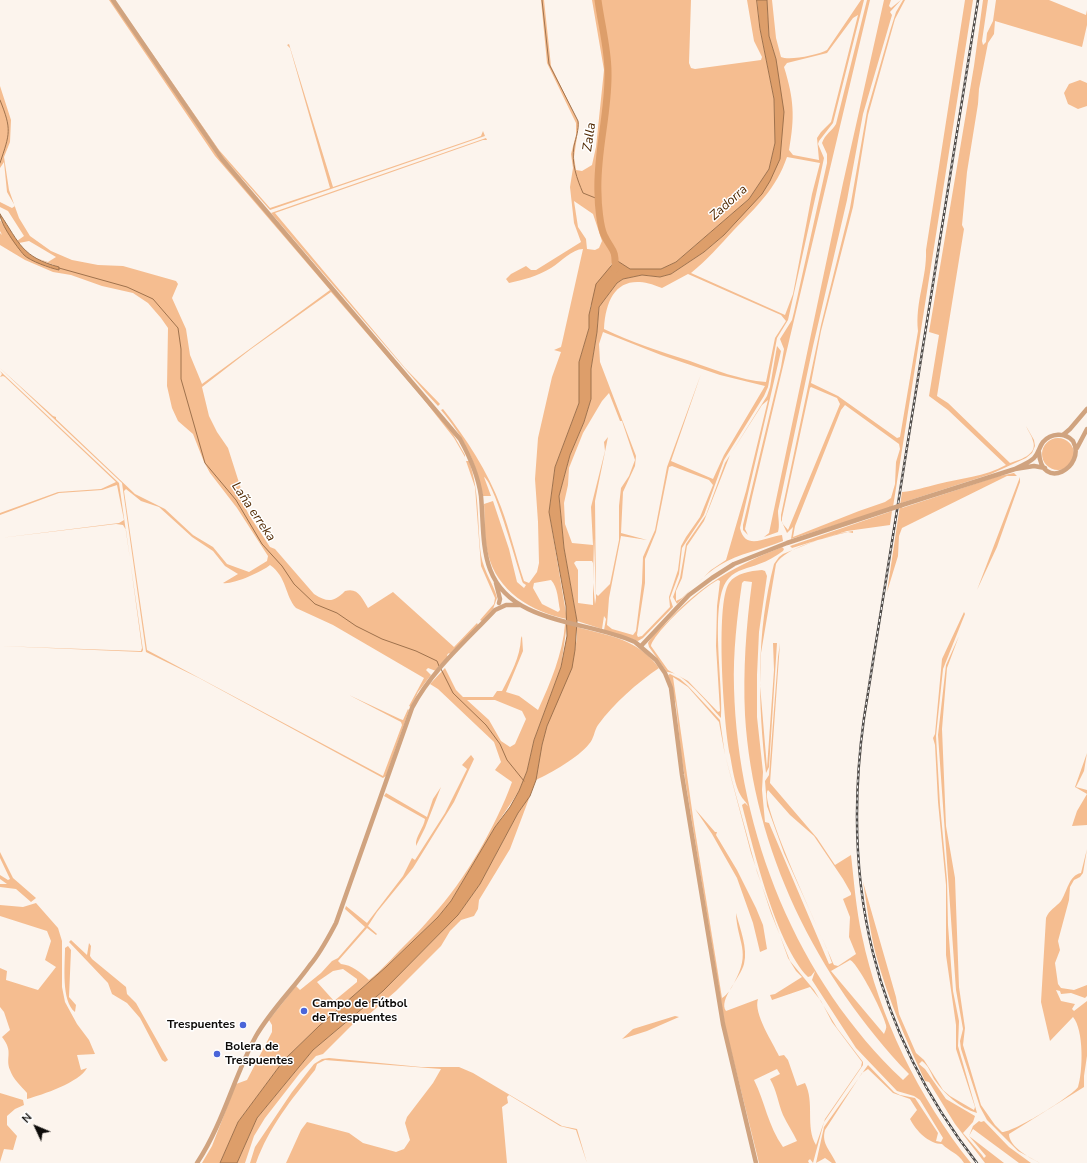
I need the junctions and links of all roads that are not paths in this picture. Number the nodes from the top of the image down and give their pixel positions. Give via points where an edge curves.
1 (113, 0) edge
2 (1087, 408) edge
3 (1087, 429) edge
4 (1063, 435) junction
5 (1077, 448) junction
6 (1039, 452) junction
7 (1045, 468) junction
8 (1015, 469) junction
9 (495, 580) junction
10 (509, 596) junction
11 (500, 605) junction
12 (521, 606) junction
13 (641, 646) junction
14 (197, 1163) edge
15 (756, 1163) edge

1 - 9 street via 219,154 460,439 474,469 480,494 485,556
2 - 4 street
3 - 5 street
4 - 5 street via 1069,437
4 - 6 street via 1048,438
5 - 7 street via 1077,460 1068,471 1058,473
6 - 7 street
6 - 8 street via 1030,461
7 - 8 street via 1034,466
8 - 13 street, bridge via 774,547 734,564 689,595
9 - 10 street
9 - 11 street
10 - 11 street
10 - 12 street
11 - 12 street
11 - 14 street via 419,695 412,708 336,923 312,964 267,1018 256,1036 212,1136
12 - 13 street via 546,616 620,636
13 - 15 street via 662,668 671,688 682,775 723,1024

